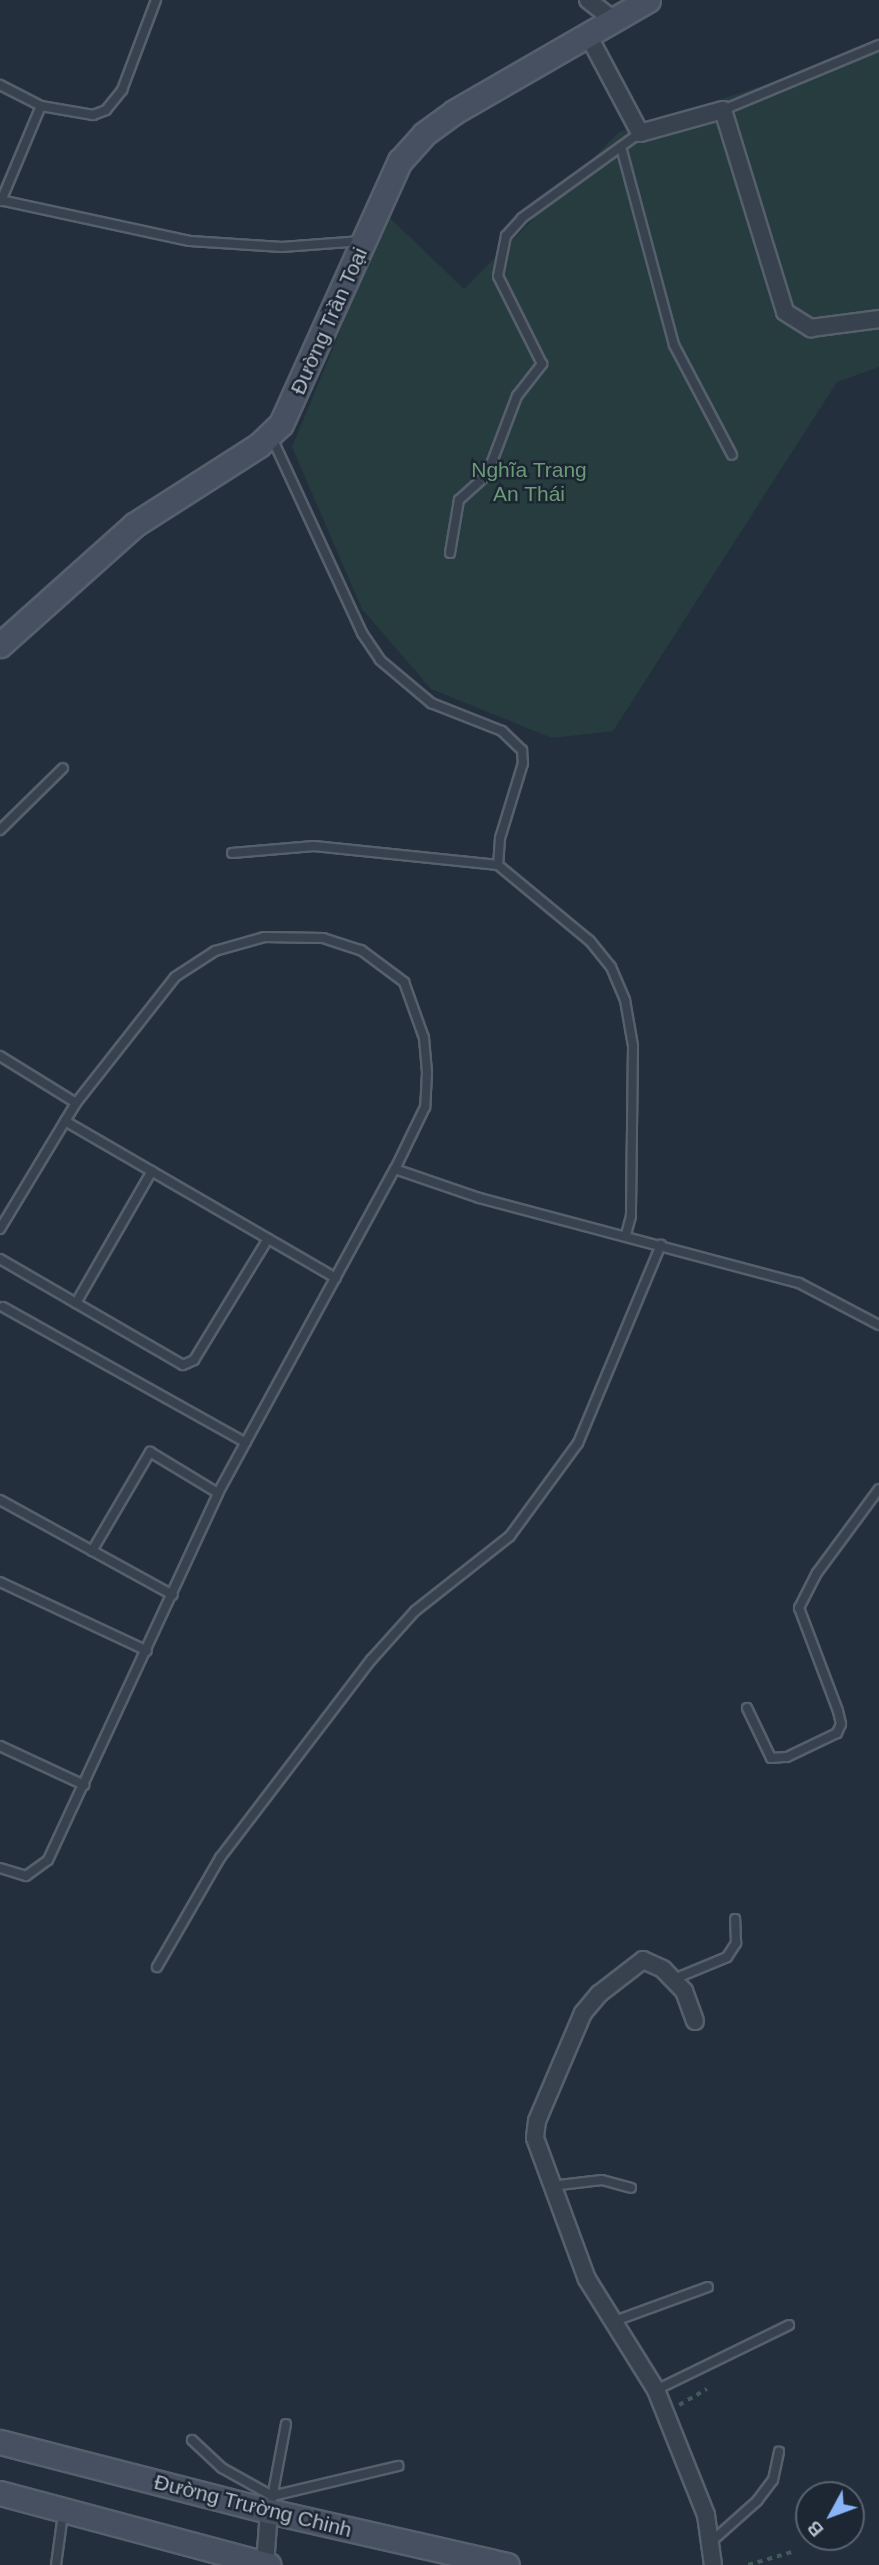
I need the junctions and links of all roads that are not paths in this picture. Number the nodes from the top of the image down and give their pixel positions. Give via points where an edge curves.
1 (156, 0) edge
2 (588, 0) edge
3 (648, 0) edge
4 (614, 20) junction
5 (587, 35) junction
6 (879, 45) edge
7 (0, 85) edge
8 (41, 106) junction
9 (723, 110) junction
10 (640, 133) junction
11 (621, 147) junction
12 (1, 200) edge
13 (365, 241) junction
14 (879, 319) edge
15 (271, 436) junction
16 (732, 455) dead end
17 (450, 554) dead end
18 (0, 645) edge
19 (63, 768) dead end
20 (0, 830) edge
21 (232, 853) dead end
22 (498, 865) junction
23 (0, 1056) edge
24 (76, 1103) junction
25 (65, 1121) junction
26 (395, 1169) junction
27 (152, 1171) junction
28 (0, 1228) edge
29 (626, 1236) junction
30 (268, 1239) junction
31 (661, 1245) junction
32 (0, 1259) edge
33 (336, 1278) junction
34 (76, 1303) junction
35 (3, 1307) dead end
36 (879, 1325) edge
37 (246, 1443) junction
38 (879, 1489) edge
39 (218, 1493) junction
40 (0, 1500) edge
41 (92, 1551) junction
42 (0, 1582) edge
43 (173, 1595) junction
44 (147, 1651) junction
45 (747, 1708) dead end
46 (0, 1746) edge
47 (84, 1785) junction
48 (0, 1868) edge
49 (735, 1919) dead end
50 (157, 1967) dead end
51 (674, 1979) junction
52 (695, 2021) dead end
53 (551, 2186) junction
54 (631, 2188) dead end
55 (708, 2287) dead end
56 (612, 2322) junction
57 (789, 2325) dead end
58 (656, 2390) junction
59 (286, 2424) dead end
60 (192, 2440) dead end
61 (0, 2442) edge
62 (779, 2452) dead end
63 (398, 2466) dead end
64 (0, 2493) edge
65 (271, 2503) junction
66 (63, 2511) junction
67 (711, 2542) junction
68 (56, 2565) edge
69 (266, 2565) edge
70 (507, 2565) edge
71 (713, 2565) edge

1 - 8 lane via 122,90 106,110 93,115
2 - 4 street
3 - 4 street, Đường Trần Toại
4 - 5 street, Đường Trần Toại
5 - 10 street
5 - 13 street, Đường Trần Toại via 454,112 425,134 400,161
6 - 9 lane
7 - 8 lane
8 - 12 lane
9 - 10 street
9 - 14 street via 785,312 811,328
10 - 11 lane
11 - 16 lane via 643,215 674,345
11 - 17 lane via 522,218 506,236 498,276 542,364 517,396 487,475 459,500
12 - 13 lane via 190,241 282,247
13 - 15 street, Đường Trần Toại via 292,404
15 - 18 street, Đường Trần Toại via 134,525
15 - 22 lane via 362,633 380,660 431,703 502,732 522,750 523,763 500,838
19 - 20 lane
21 - 22 lane via 314,846
22 - 29 lane via 590,940 611,967 625,1000 633,1046 631,1216
23 - 24 lane
24 - 25 lane
24 - 26 lane via 175,977 236,942 294,934 323,937 384,964 404,982 415,1006 424,1038 425,1107
25 - 27 lane
25 - 28 lane
26 - 29 lane via 479,1198
26 - 33 lane
27 - 30 lane
27 - 34 lane
29 - 31 lane
30 - 33 lane
30 - 34 lane via 191,1363 183,1365
31 - 36 lane via 799,1283
31 - 50 lane via 578,1443 510,1536 415,1611 371,1660 220,1858
32 - 34 lane
33 - 37 lane
35 - 37 lane
37 - 39 lane
38 - 45 lane via 817,1573 799,1608 838,1711 841,1724 837,1733 787,1757 771,1758
39 - 41 lane via 150,1452
39 - 43 lane
40 - 41 lane
41 - 43 lane
42 - 44 lane
43 - 44 lane
44 - 47 lane
46 - 47 lane
47 - 48 lane via 48,1860 26,1876
49 - 51 lane via 733,1951
51 - 52 street via 692,2004
51 - 53 street via 643,1960 599,1994 583,2013 537,2121 537,2147
53 - 54 lane via 602,2180
53 - 56 street via 587,2279
55 - 56 lane
56 - 58 street
57 - 58 lane
58 - 67 street via 706,2515
59 - 65 lane
60 - 65 lane
61 - 65 street, Đường Trường Chinh
62 - 67 lane via 773,2480 757,2501
63 - 65 lane
64 - 66 street
65 - 69 street
65 - 70 street, Đường Trường Chinh
66 - 68 lane
66 - 69 street
67 - 71 street

